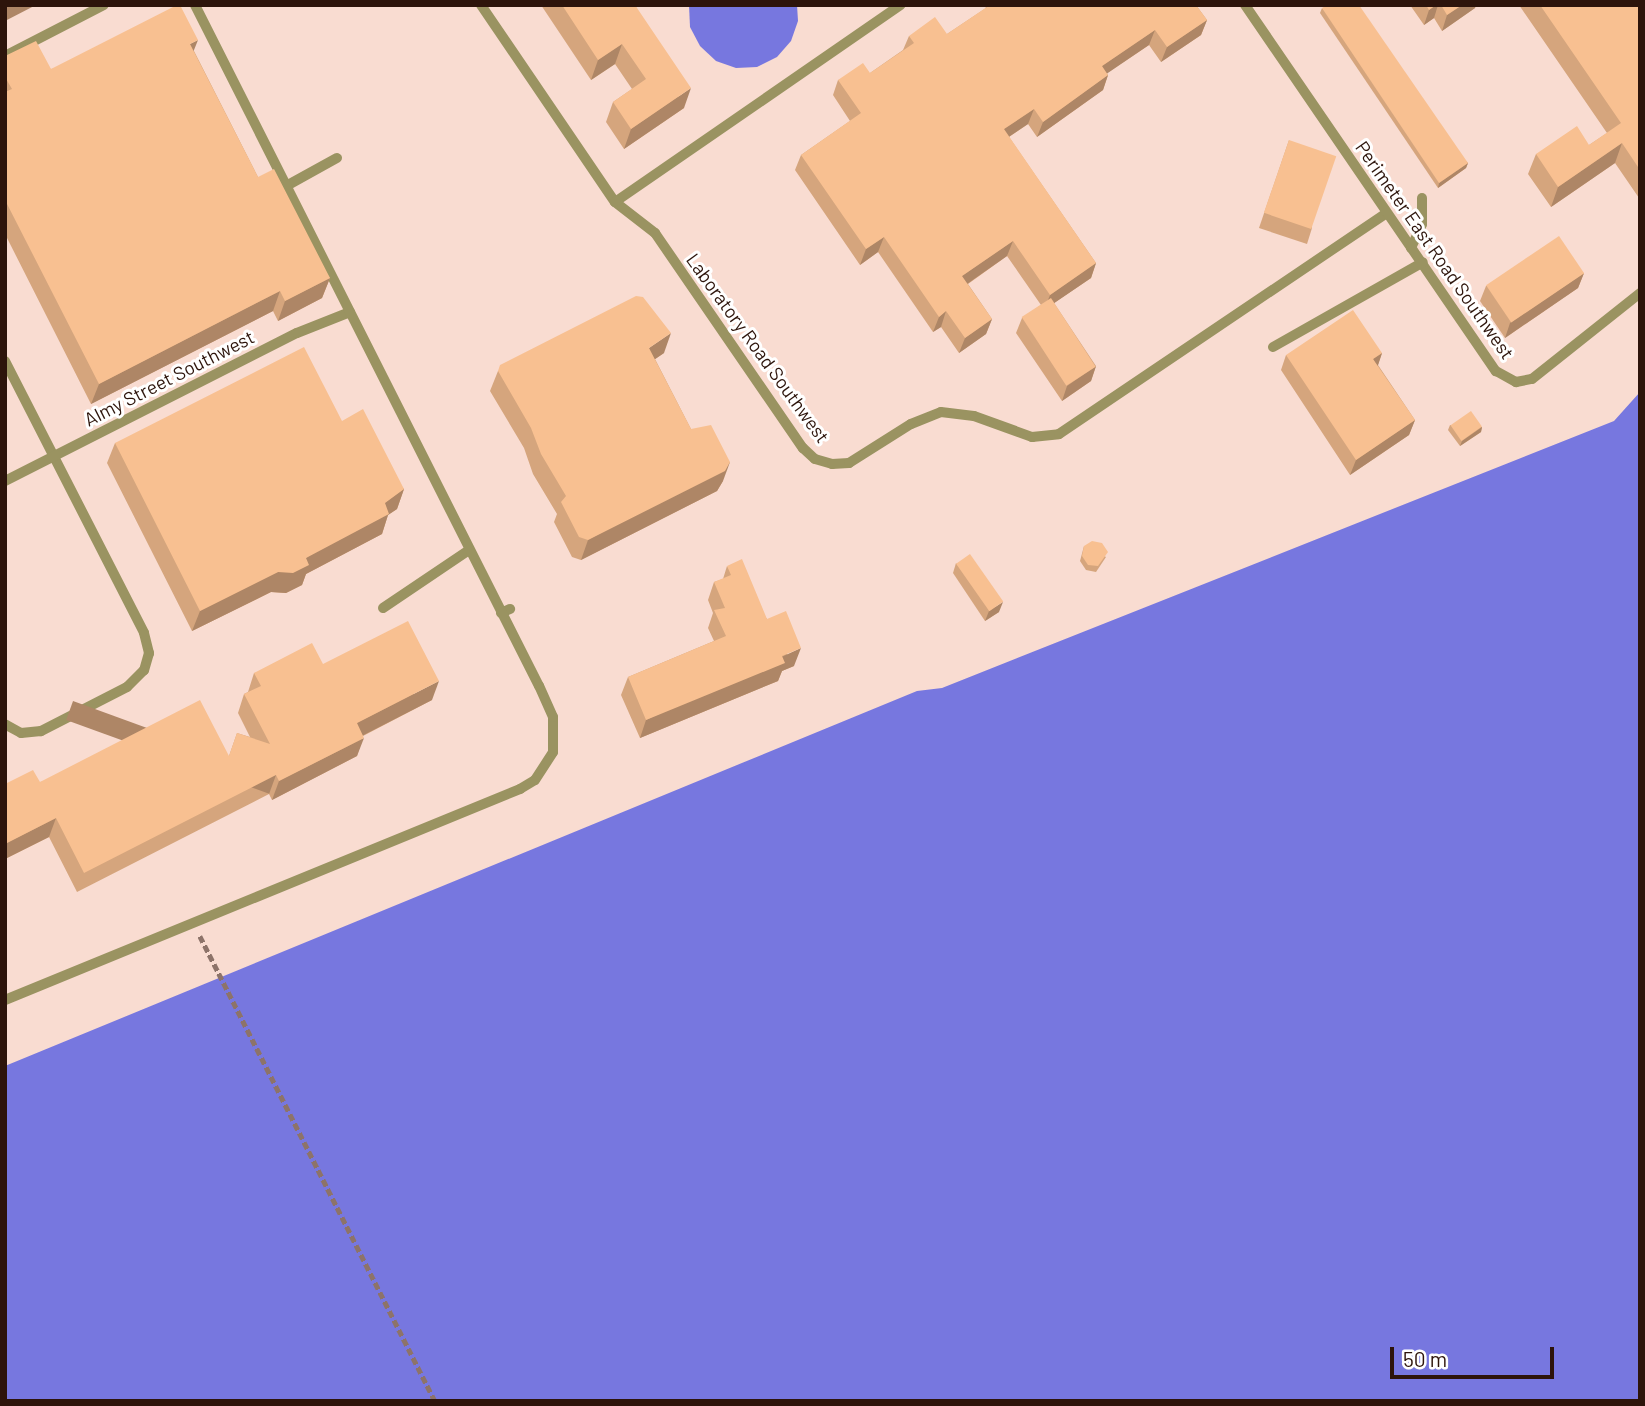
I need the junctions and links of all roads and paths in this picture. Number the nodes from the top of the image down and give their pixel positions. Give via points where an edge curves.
1 (104, 5) edge
2 (195, 5) edge
3 (481, 5) edge
4 (901, 5) edge
5 (1245, 5) edge
6 (5, 56) edge
7 (337, 158) dead end
8 (288, 186) junction
9 (1422, 198) dead end
10 (615, 202) junction
11 (1385, 214) junction
12 (1411, 248) junction
13 (1423, 262) junction
14 (1640, 293) edge
15 (350, 312) junction
16 (1273, 347) dead end
17 (5, 361) edge
18 (54, 456) junction
19 (5, 481) edge
20 (469, 550) junction
21 (383, 608) dead end
22 (5, 724) edge
23 (206, 952) dead end
24 (5, 1000) edge
25 (435, 1401) edge

1 - 6 lane
2 - 8 lane
3 - 10 lane, Laboratory Road Southwest
4 - 10 lane
5 - 11 lane, Perimeter East Road Southwest
7 - 8 lane
8 - 15 lane
9 - 12 lane via 1422,224
10 - 11 lane, Laboratory Road Southwest via 655,233 803,448 815,459 832,464 849,463 911,424 941,412 974,416 1032,437 1059,434
11 - 12 lane, Perimeter East Road Southwest
12 - 13 lane, Perimeter East Road Southwest
13 - 14 lane, Perimeter East Road Southwest via 1496,371 1516,382 1547,370
13 - 16 lane
15 - 18 lane, Almy Street Southwest via 297,333
15 - 20 lane
17 - 18 lane
18 - 19 lane, Almy Street Southwest
18 - 22 lane via 144,633 148,662 127,687 41,731 21,733
20 - 21 lane
20 - 24 lane via 505,611 553,717 553,752 535,780 338,866 286,882
23 - 25 path

